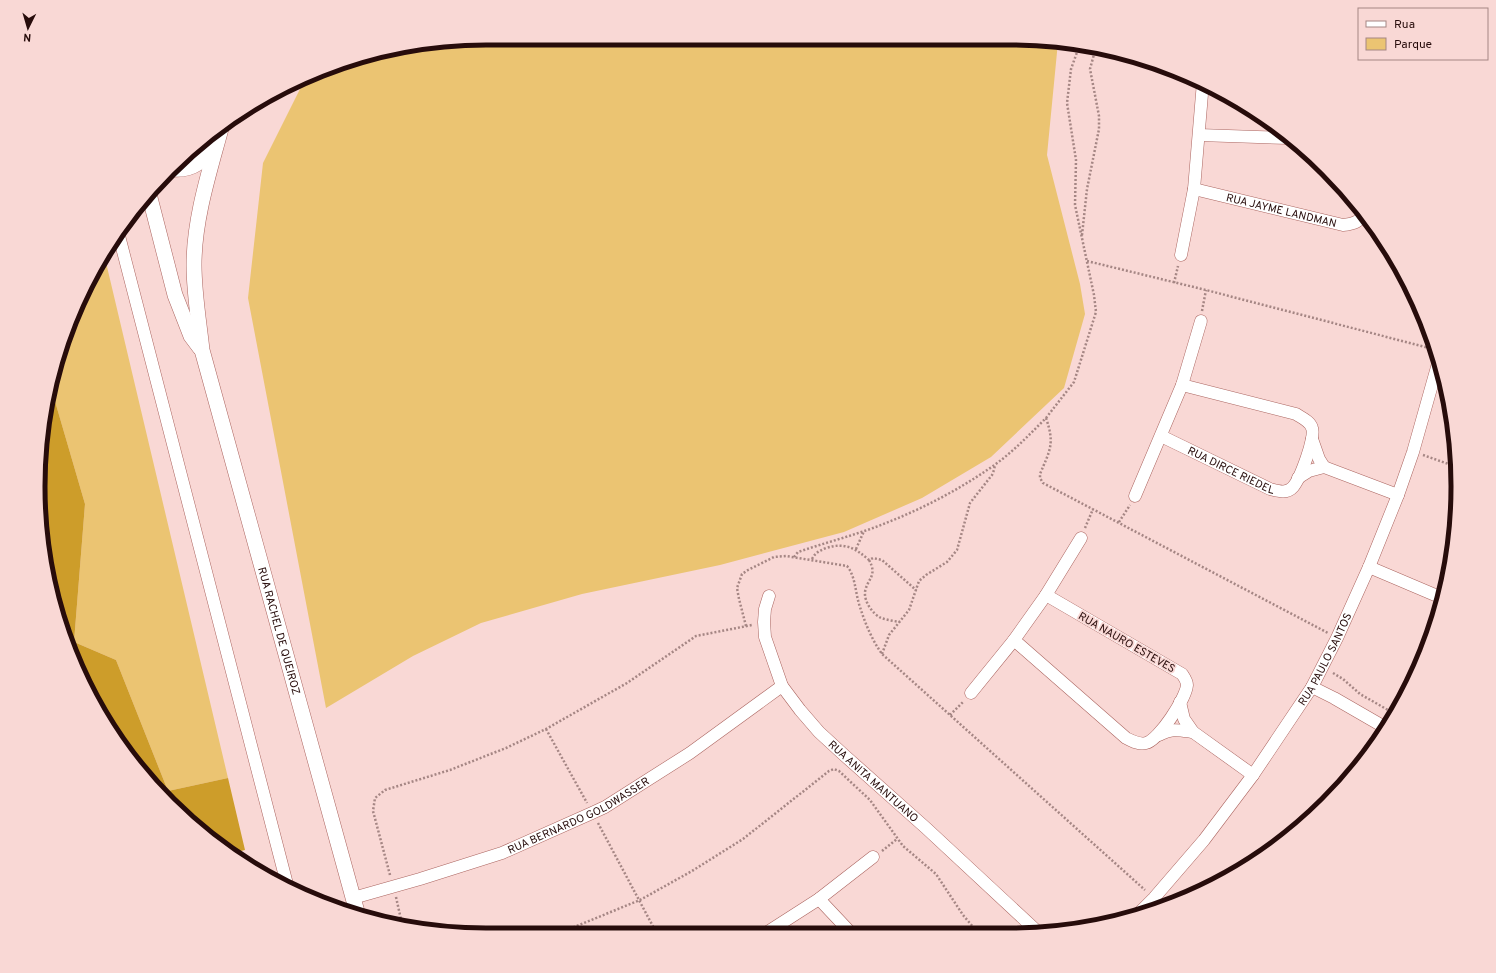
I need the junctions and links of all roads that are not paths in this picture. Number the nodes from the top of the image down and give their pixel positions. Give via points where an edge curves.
1 (1202, 90) edge
2 (220, 135) edge
3 (1199, 135) junction
4 (217, 137) edge
5 (1280, 138) edge
6 (180, 169) edge
7 (1194, 189) junction
8 (151, 200) edge
9 (1360, 219) edge
10 (120, 240) edge
11 (1181, 255) dead end
12 (1201, 321) dead end
13 (202, 350) junction
14 (1436, 371) edge
15 (1182, 384) junction
16 (1161, 436) junction
17 (1312, 439) junction
18 (1324, 467) junction
19 (1298, 478) junction
20 (1135, 496) dead end
21 (1398, 496) junction
22 (1080, 538) dead end
23 (1369, 567) junction
24 (1046, 595) junction
25 (769, 596) dead end
26 (1437, 596) edge
27 (1014, 640) junction
28 (782, 686) junction
29 (1312, 687) junction
30 (971, 693) dead end
31 (1180, 702) junction
32 (1381, 725) edge
33 (1193, 732) junction
34 (1159, 735) junction
35 (1253, 775) junction
36 (874, 858) dead end
37 (286, 879) edge
38 (819, 898) junction
39 (355, 905) edge
40 (1145, 907) edge
41 (1033, 927) edge
42 (774, 928) edge
43 (846, 928) edge

1 - 3 street
2 - 13 street, RUA RACHEL DE QUEIROZ via 196,233 194,265
3 - 5 street
3 - 7 street
4 - 6 street via 208,155 200,163
7 - 9 street, RUA JAYME LANDMAN via 1343,224 1351,224
7 - 11 street
8 - 13 street, RUA RACHEL DE QUEIROZ via 175,295 191,336
10 - 37 street
12 - 15 street
13 - 39 street, RUA RACHEL DE QUEIROZ
14 - 21 street, RUA PAULO SANTOS
15 - 16 street
15 - 17 street via 1296,414 1311,424
16 - 19 street, RUA DIRCE RIEDEL via 1279,492 1293,487
16 - 20 street
17 - 18 street
17 - 19 street, RUA DIRCE RIEDEL
18 - 19 street, RUA DIRCE RIEDEL via 1309,471
18 - 21 street
21 - 23 street, RUA PAULO SANTOS
22 - 24 street
23 - 26 street
23 - 29 street, RUA PAULO SANTOS
24 - 27 street
24 - 31 street, RUA NAURO ESTEVES via 1182,674 1187,686
25 - 28 street, RUA ANITA MANTUANO via 765,609 765,637
27 - 30 street
27 - 34 street via 1126,738 1133,742 1146,743
28 - 39 street, RUA BERNARDO GOLDWASSER via 690,753 605,807 502,853 393,886
28 - 41 street, RUA ANITA MANTUANO via 824,736
29 - 32 street
29 - 35 street, RUA PAULO SANTOS
31 - 33 street via 1184,720
31 - 34 street, RUA NAURO ESTEVES
33 - 34 street via 1168,730
33 - 35 street
35 - 40 street, RUA PAULO SANTOS via 1204,840
36 - 38 street
38 - 42 street
38 - 43 street

